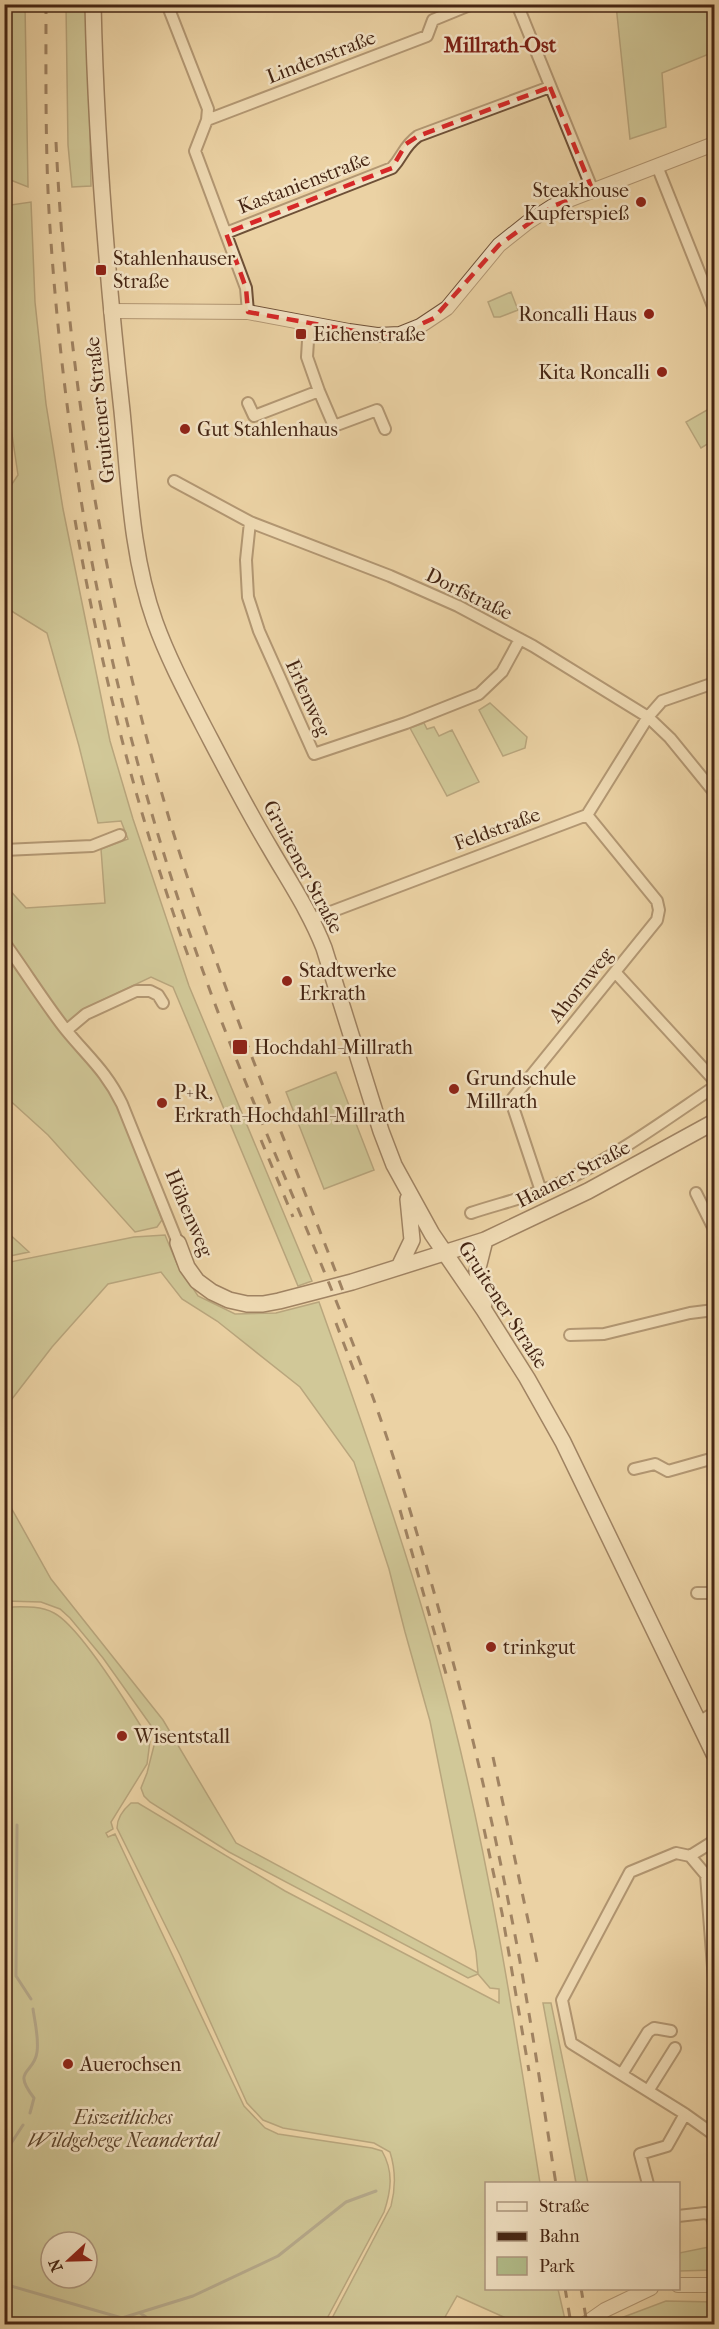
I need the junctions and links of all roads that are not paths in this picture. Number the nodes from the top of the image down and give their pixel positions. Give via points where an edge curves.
1 (93, 4) edge
2 (167, 4) edge
3 (472, 4) edge
4 (517, 4) edge
5 (550, 87) junction
6 (207, 120) junction
7 (714, 144) edge
8 (657, 166) junction
9 (593, 191) junction
10 (226, 233) junction
11 (709, 280) edge
12 (714, 309) edge
13 (111, 311) junction
14 (248, 312) junction
15 (309, 324) junction
16 (318, 391) junction
17 (248, 403) dead end
18 (385, 429) dead end
19 (174, 481) dead end
20 (250, 522) junction
21 (520, 639) junction
22 (714, 683) edge
23 (648, 717) junction
24 (714, 792) edge
25 (587, 815) junction
26 (120, 836) dead end
27 (4, 850) edge
28 (312, 919) junction
29 (4, 942) edge
30 (615, 972) junction
31 (163, 1003) dead end
32 (67, 1030) junction
33 (714, 1080) edge
34 (714, 1087) edge
35 (714, 1122) edge
36 (541, 1191) junction
37 (408, 1193) junction
38 (696, 1193) dead end
39 (471, 1213) dead end
40 (714, 1227) edge
41 (485, 1240) junction
42 (178, 1243) joint
43 (445, 1253) junction
44 (399, 1267) junction
45 (484, 1310) junction
46 (714, 1310) edge
47 (570, 1335) dead end
48 (714, 1458) edge
49 (634, 1469) dead end
50 (697, 1593) dead end
51 (714, 1593) edge
52 (714, 1713) edge
53 (698, 1722) junction
54 (714, 1754) edge
55 (714, 1841) edge
56 (690, 1856) junction
57 (714, 1980) edge
58 (670, 2031) dead end
59 (675, 2048) dead end
60 (622, 2074) junction
61 (648, 2091) junction
62 (685, 2114) junction
63 (712, 2134) dead end
64 (647, 2182) edge
65 (680, 2216) edge
66 (714, 2224) edge
67 (680, 2284) edge
68 (714, 2285) edge
69 (649, 2290) edge
70 (585, 2325) edge

1 - 13 main road, Gruitener Straße via 98,162
2 - 6 street via 208,109
3 - 6 street, Lindenstraße via 434,20 427,36
4 - 5 street
5 - 9 street
5 - 10 street, Kastanienstraße via 418,135 406,144 392,168
6 - 10 street via 195,151
7 - 8 street
8 - 9 street
8 - 11 street
9 - 15 street via 553,206 528,222 500,245 447,308 420,326 400,334 377,335
10 - 14 street via 246,288
11 - 12 street
13 - 14 street
13 - 28 main road, Gruitener Straße via 133,521 155,622 219,755
14 - 15 street
15 - 16 street via 308,357
16 - 17 street via 254,416
16 - 18 street via 334,426 377,410
19 - 20 street, Dorfstraße
20 - 21 street, Dorfstraße via 390,576
20 - 21 street, Erlenweg via 248,597 259,631 314,754 479,694 502,672
21 - 23 street, Dorfstraße
22 - 23 street via 662,701
23 - 24 street, Dorfstraße
23 - 25 street
25 - 28 street, Feldstraße
25 - 30 street, Ahornweg via 657,902 659,910 657,920
26 - 27 street via 92,846
28 - 37 main road, Gruitener Straße via 381,1131
29 - 32 street, Höhenweg
30 - 33 street
30 - 36 street, Ahornweg via 513,1098
31 - 32 street via 150,991 136,991 86,1014
32 - 42 street, Höhenweg via 112,1083
34 - 36 street via 639,1137
35 - 41 main road, Haaner Straße via 599,1186
36 - 39 street
37 - 43 main road, Gruitener Straße
37 - 44 main road via 412,1240
38 - 40 street
41 - 43 main road, Haaner Straße
41 - 45 main road via 477,1272
42 - 44 main road, Höhenweg via 197,1281 229,1300 247,1304 279,1301
43 - 44 main road, Höhenweg
43 - 45 main road, Gruitener Straße
45 - 53 main road, Gruitener Straße via 563,1442
46 - 47 street via 604,1334
48 - 49 street via 668,1471 655,1464
50 - 51 street
52 - 53 street
53 - 54 main road, Gruitener Straße
55 - 56 street
56 - 57 street via 706,1875
56 - 60 street via 676,1853 630,1872 562,2000 571,2043
58 - 60 street via 654,2028 648,2032
59 - 61 street
60 - 61 street
61 - 62 street
62 - 63 street
62 - 64 street via 667,2146 640,2154
65 - 66 street via 705,2213 711,2215
67 - 68 street
69 - 70 street via 605,2310

